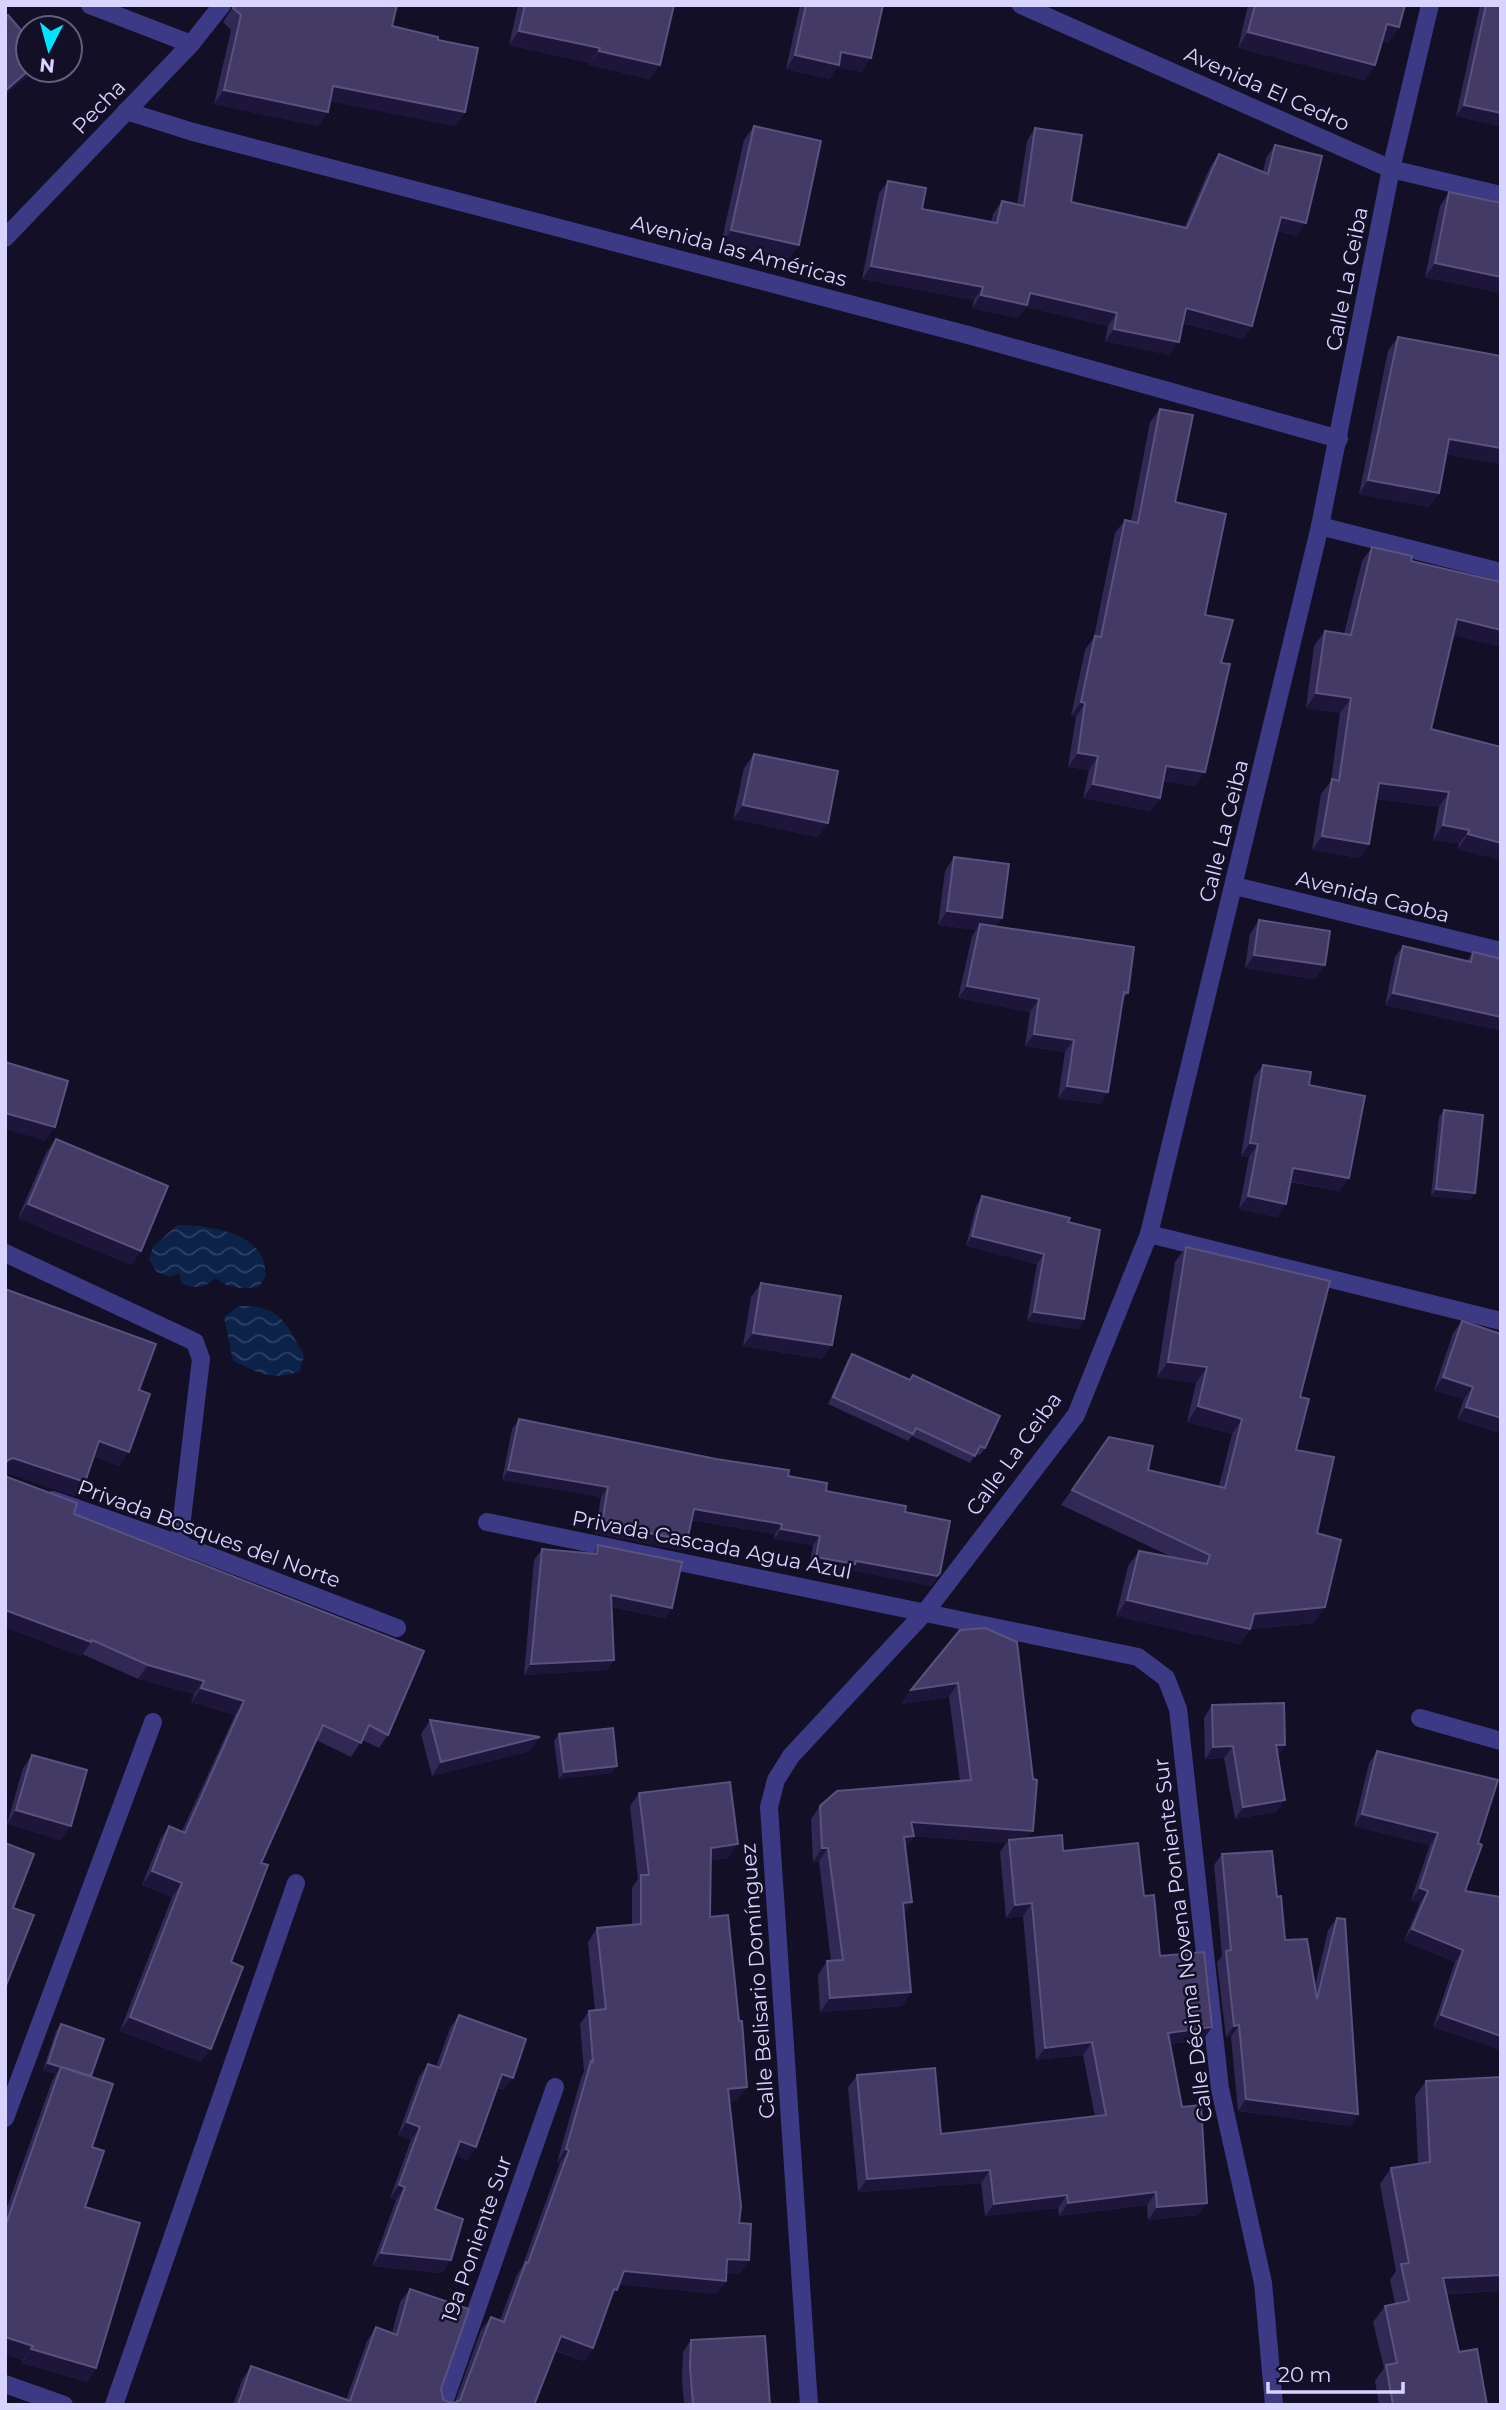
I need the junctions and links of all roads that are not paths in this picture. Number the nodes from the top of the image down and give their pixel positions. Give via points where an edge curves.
1 (90, 5) edge
2 (222, 5) edge
3 (1021, 5) edge
4 (1430, 5) edge
5 (191, 44) junction
6 (127, 111) junction
7 (1391, 169) junction
8 (1501, 195) edge
9 (5, 238) edge
10 (1339, 439) junction
11 (1320, 526) junction
12 (1501, 572) edge
13 (1234, 886) junction
14 (1501, 951) edge
15 (1149, 1234) junction
16 (5, 1252) edge
17 (1501, 1321) edge
18 (42, 1496) edge
19 (488, 1522) dead end
20 (178, 1544) junction
21 (926, 1611) junction
22 (397, 1628) dead end
23 (1166, 1678) joint
24 (1420, 1718) dead end
25 (153, 1722) dead end
26 (1501, 1741) edge
27 (296, 1883) dead end
28 (555, 2087) dead end
29 (5, 2118) edge
30 (5, 2384) edge
31 (64, 2405) edge
32 (114, 2405) edge
33 (443, 2405) edge
34 (809, 2405) edge
35 (1274, 2405) edge

1 - 5 street
2 - 5 street, Pecha
3 - 7 street, Avenida El Cedro
4 - 7 street, Calle La Ceiba
5 - 6 street, Pecha
6 - 9 street, Pecha
6 - 10 street, Avenida las Américas
7 - 8 street, Avenida El Cedro
7 - 10 street, Calle La Ceiba
10 - 11 street, Calle La Ceiba
11 - 12 street
11 - 13 street, Calle La Ceiba
13 - 14 street, Avenida Caoba
13 - 15 street, Calle La Ceiba
15 - 17 street
15 - 21 street, Calle La Ceiba via 1076,1415
16 - 20 street via 195,1342 201,1359
18 - 20 street, Privada Bosques del Norte
19 - 21 street, Privada Cascada Agua Azul
20 - 22 street, Privada Bosques del Norte
21 - 23 street, Privada Cascada Agua Azul via 1138,1657
21 - 34 street, Calle Belisario Domínguez via 791,1756 776,1780 769,1807
23 - 35 street, Calle Décima Novena Poniente Sur via 1178,1709 1220,2089 1264,2283
24 - 26 street
25 - 29 street
27 - 32 street
28 - 33 street, 19a Poniente Sur
30 - 31 street

